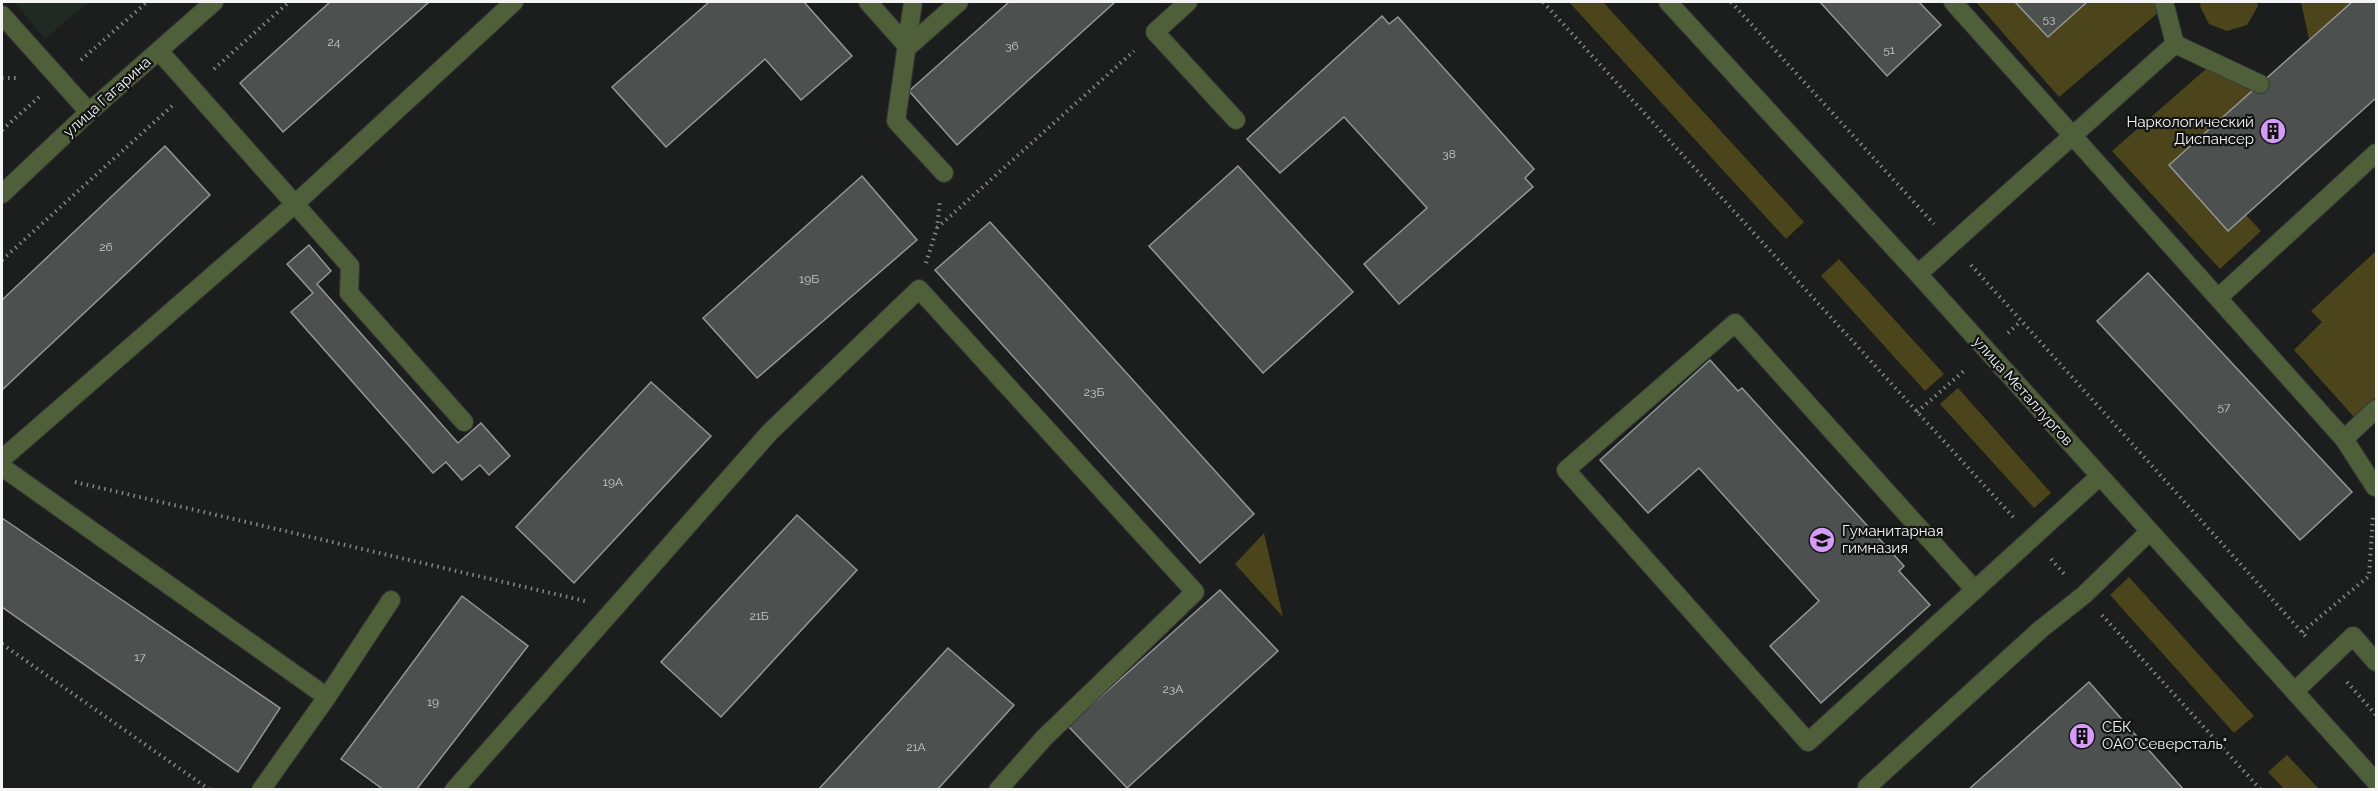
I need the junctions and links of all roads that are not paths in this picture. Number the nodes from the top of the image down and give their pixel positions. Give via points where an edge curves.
1 (214, 2) edge
2 (514, 2) edge
3 (868, 2) edge
4 (913, 2) edge
5 (959, 2) edge
6 (1188, 2) edge
7 (1668, 2) edge
8 (1953, 2) edge
9 (2164, 2) edge
10 (2, 15) edge
11 (2175, 44) junction
12 (908, 47) junction
13 (159, 51) junction
14 (2260, 84) dead end
15 (89, 112) junction
16 (1236, 120) dead end
17 (2073, 136) junction
18 (2376, 153) edge
19 (944, 173) road end
20 (2, 194) edge
21 (295, 204) junction
22 (1918, 274) junction
23 (2218, 298) junction
24 (2376, 410) edge
25 (464, 422) dead end
26 (2344, 439) junction
27 (2, 459) edge
28 (2, 467) edge
29 (2100, 476) junction
30 (2375, 487) edge
31 (2149, 532) junction
32 (1975, 590) junction
33 (391, 600) dead end
34 (2376, 662) edge
35 (2295, 691) junction
36 (327, 697) junction
37 (2376, 782) edge
38 (1867, 788) dead end
39 (261, 789) edge
40 (454, 789) edge
41 (998, 789) edge

1 - 13 street, улица Гагарина
2 - 21 street
3 - 12 street
4 - 12 street
5 - 12 street
6 - 16 street via 1155,32
7 - 22 street, улица Металлургов
8 - 17 street
9 - 11 street
10 - 15 street
11 - 14 street
11 - 17 street
12 - 19 street via 896,121
13 - 15 street, улица Гагарина
13 - 21 street
15 - 20 street, улица Гагарина
17 - 22 street
17 - 23 street
18 - 23 street
21 - 25 street via 350,266 349,293
21 - 27 street
22 - 29 street, улица Металлургов
23 - 26 street
24 - 26 street
26 - 30 street
28 - 36 street
29 - 31 street, улица Металлургов
29 - 32 street
31 - 35 street, улица Металлургов
31 - 38 street
32 - 32 street via 1808,742 1566,470 1735,323
33 - 36 street
34 - 35 street via 2353,636
35 - 37 street, улица Металлургов
36 - 39 street
40 - 41 street via 770,432 919,289 1195,592 1044,738

